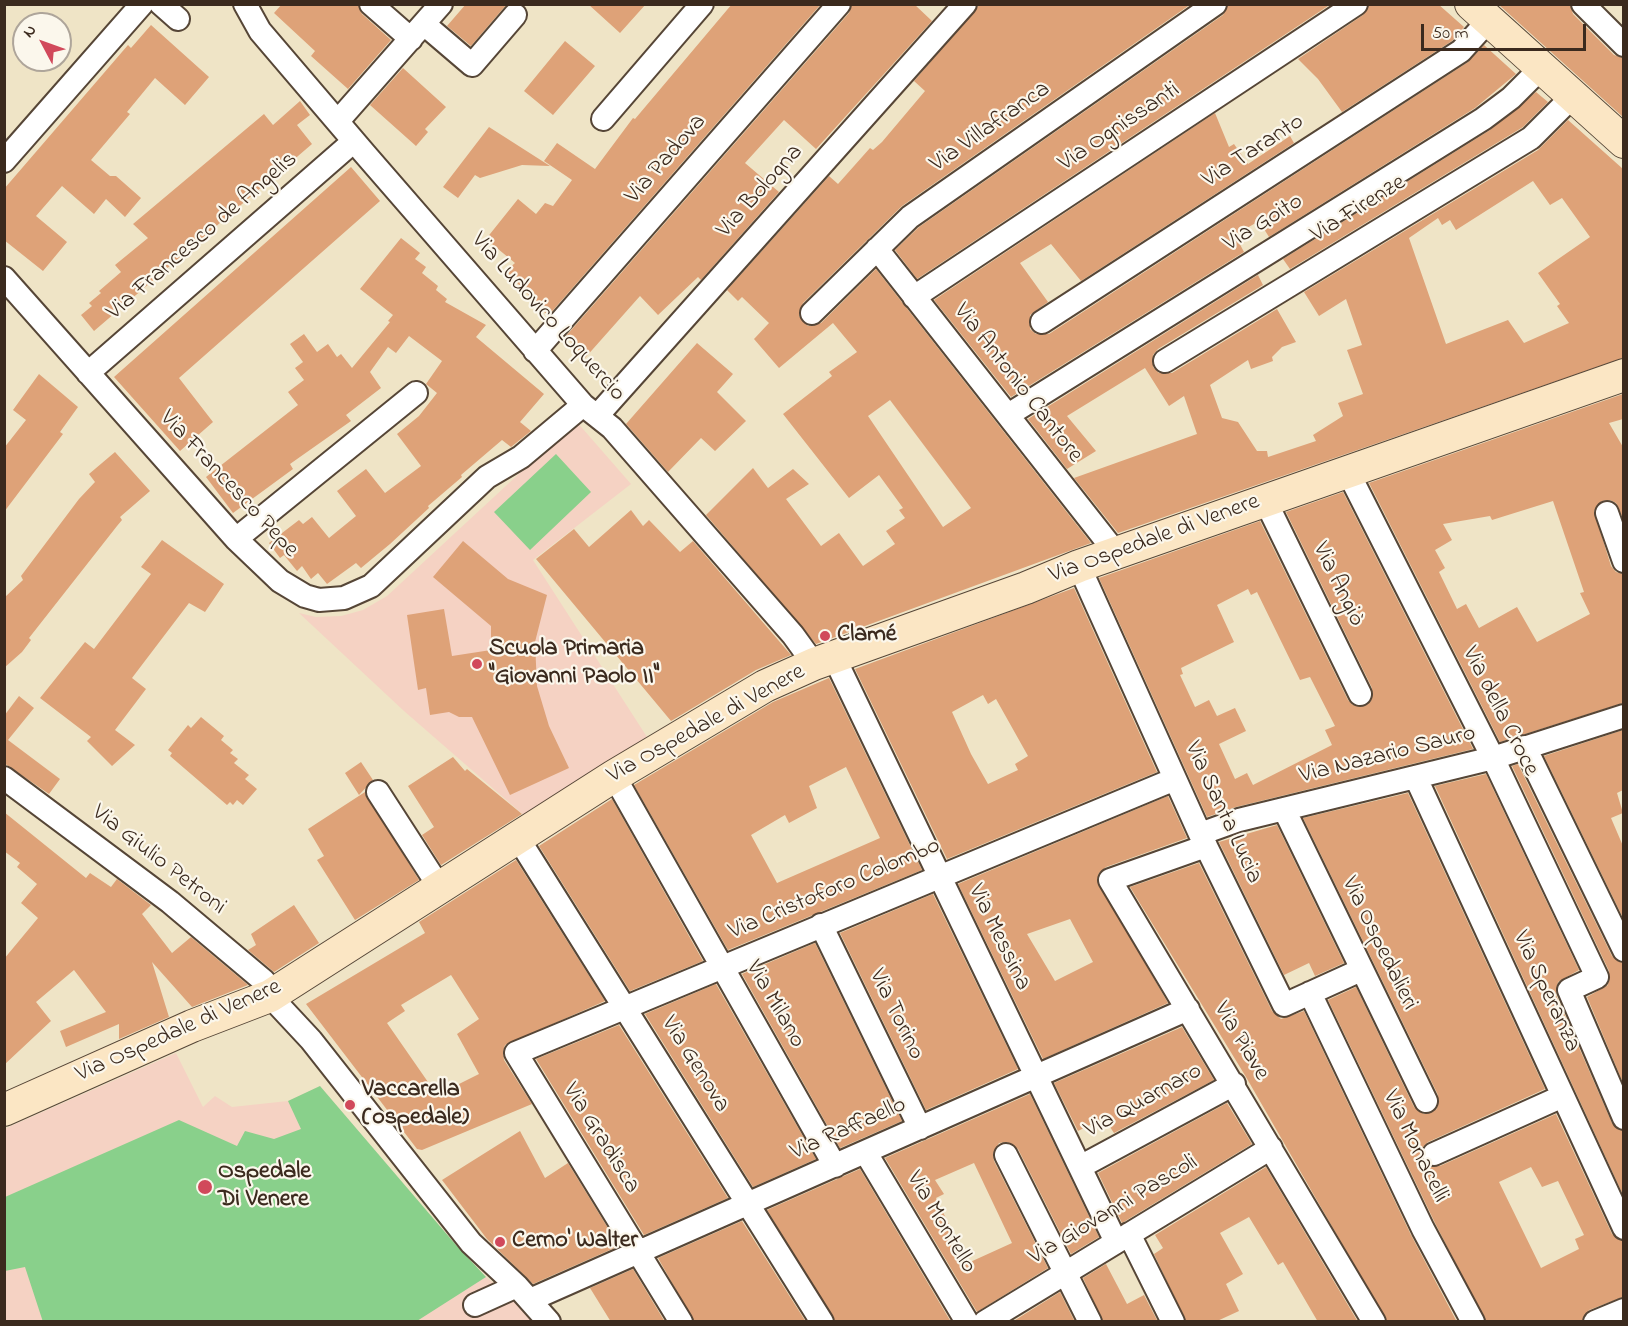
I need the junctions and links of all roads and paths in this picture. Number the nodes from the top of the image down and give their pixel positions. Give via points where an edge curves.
1 (142, 4) edge
2 (161, 4) edge
3 (245, 4) edge
4 (371, 4) edge
5 (441, 4) edge
6 (702, 4) edge
7 (839, 4) edge
8 (965, 4) edge
9 (1215, 4) edge
10 (1356, 4) edge
11 (1583, 4) edge
12 (1478, 9) edge
13 (515, 15) dead end
14 (178, 19) dead end
15 (417, 31) junction
16 (1623, 45) edge
17 (1541, 68) junction
18 (1573, 96) junction
19 (603, 119) dead end
20 (338, 121) junction
21 (354, 141) junction
22 (1623, 141) edge
23 (4, 161) edge
24 (877, 249) junction
25 (4, 278) edge
26 (914, 297) junction
27 (812, 312) dead end
28 (1042, 322) dead end
29 (535, 351) junction
30 (1166, 361) dead end
31 (88, 373) junction
32 (1623, 375) edge
33 (416, 393) dead end
34 (590, 411) junction
35 (1008, 416) junction
36 (1348, 472) junction
37 (1266, 500) junction
38 (1607, 513) dead end
39 (236, 539) junction
40 (1116, 553) junction
41 (1623, 559) edge
42 (1079, 566) junction
43 (824, 661) junction
44 (1360, 694) dead end
45 (1623, 716) edge
46 (1525, 747) junction
47 (1493, 758) junction
48 (614, 776) junction
49 (4, 778) edge
50 (1416, 778) junction
51 (1175, 779) junction
52 (378, 792) dead end
53 (1284, 809) junction
54 (518, 838) junction
55 (1203, 840) junction
56 (938, 877) junction
57 (440, 888) junction
58 (821, 925) junction
59 (1623, 950) edge
60 (721, 967) junction
61 (1360, 970) junction
62 (1310, 993) junction
63 (270, 996) junction
64 (625, 1006) junction
65 (1188, 1009) junction
66 (516, 1053) joint
67 (1034, 1076) junction
68 (1234, 1084) junction
69 (1563, 1096) junction
70 (1426, 1101) dead end
71 (4, 1110) edge
72 (1623, 1118) edge
73 (920, 1128) junction
74 (1271, 1148) junction
75 (866, 1153) junction
76 (1434, 1154) dead end
77 (1006, 1155) dead end
78 (835, 1166) junction
79 (1080, 1167) junction
80 (748, 1205) junction
81 (1623, 1228) edge
82 (1122, 1238) junction
83 (639, 1253) junction
84 (1065, 1273) junction
85 (524, 1293) junction
86 (476, 1305) dead end
87 (1623, 1310) edge
88 (549, 1322) edge
89 (681, 1322) edge
90 (822, 1322) edge
91 (967, 1322) edge
92 (985, 1322) edge
93 (1090, 1322) edge
94 (1173, 1322) edge
95 (1374, 1322) edge
96 (1473, 1322) edge
97 (1595, 1322) edge

1 - 23 street
2 - 14 street
3 - 20 street, Via Ludovico Loquercio via 260,31
4 - 15 street
5 - 15 street
6 - 19 street
7 - 29 street, Via Padova
8 - 34 street, Via Bologna
9 - 24 street, Via Villafranca via 910,217
10 - 26 street, Via Ognissanti
11 - 16 street
12 - 17 street
12 - 28 street, Via Taranto via 1461,51
13 - 15 street via 472,65
15 - 20 street
17 - 18 street
17 - 35 street, Via Goito via 1483,119
18 - 22 street
18 - 30 street, Via Firenze via 1531,138
20 - 21 street, Via Ludovico Loquercio
21 - 29 street, Via Ludovico Loquercio
21 - 31 street, Via Francesco de Angelis
24 - 26 street, Via Antonio Cantore
24 - 27 street, Via Villafranca
25 - 31 street, Via Francesco Pepe
26 - 35 street, Via Antonio Cantore
29 - 34 street, Via Ludovico Loquercio
31 - 39 street, Via Francesco Pepe
32 - 36 street, Via Ospedale di Venere
33 - 39 street
34 - 39 street, Via Francesco Pepe via 487,477 379,579 354,595 325,600 298,593
34 - 43 street, Via Ludovico Loquercio via 612,428 793,635
35 - 40 street, Via Antonio Cantore
36 - 37 street, Via Ospedale di Venere
36 - 47 street, Via della Croce
37 - 40 street, Via Ospedale di Venere
37 - 44 street, Via Angiò
38 - 41 street
40 - 42 street, Via Ospedale di Venere
42 - 43 street, Via Ospedale di Venere
42 - 51 street, Via Santa Lucia
43 - 48 street, Via Ospedale di Venere via 765,686
43 - 56 street, Via Messina
45 - 46 street, Via Nazario Sauro
46 - 47 street, Via Nazario Sauro
46 - 59 street
47 - 50 street, Via Nazario Sauro
47 - 72 street, Via della Croce via 1597,977 1569,990
48 - 54 street, Via Ospedale di Venere
48 - 60 street, Via Milano
49 - 63 street, Via Giulio Petroni via 170,902 264,981
50 - 53 street, Via Nazario Sauro
50 - 69 street, Via Speranza
51 - 55 street, Via Santa Lucia
51 - 56 street, Via Cristoforo Colombo
52 - 57 street
53 - 55 street, Via Nazario Sauro via 1239,820
53 - 61 street, Via Ospedalieri
54 - 57 street, Via Ospedale di Venere
54 - 64 street, Via Genova
55 - 62 street, Via Santa Lucia via 1284,1005
55 - 65 street, Via Piave via 1110,880
56 - 58 street, Via Cristoforo Colombo
56 - 67 street, Via Messina
57 - 63 street, Via Ospedale di Venere
58 - 60 street, Via Cristoforo Colombo
58 - 73 street, Via Torino
60 - 64 street, Via Cristoforo Colombo
60 - 78 street, Via Milano
61 - 62 street, Via Santa Lucia
61 - 70 street, Via Ospedalieri
62 - 96 street, Via Monacelli via 1423,1229
63 - 71 street, Via Ospedale di Venere via 192,1026
63 - 85 street, Via Giulio Petroni via 311,1041 471,1243
64 - 66 street, Via Cristoforo Colombo
64 - 80 street, Via Genova
65 - 67 street, Via Raffaello
65 - 68 street, Via Piave
66 - 83 street, Via Gradisca
67 - 73 street, Via Raffaello
67 - 79 street, Via Messina
68 - 74 street, Via Piave
68 - 79 street, Via Quarnaro
69 - 76 street
69 - 81 street, Via Speranza
73 - 75 street, Via Raffaello
74 - 82 street, Via Giovanni Pascoli
74 - 95 street, Via Piave
75 - 78 street, Via Raffaello
75 - 91 street, Via Montello
77 - 84 street
78 - 80 street, Via Raffaello
79 - 82 street, Via Messina
80 - 83 street, Via Raffaello
80 - 90 street, Via Genova
82 - 84 street, Via Giovanni Pascoli
82 - 94 street, Via Messina
83 - 85 street, Via Raffaello
83 - 89 street, Via Gradisca
84 - 92 street, Via Giovanni Pascoli
84 - 93 street
85 - 86 street, Via Raffaello
85 - 88 street, Via Giulio Petroni
87 - 97 street

